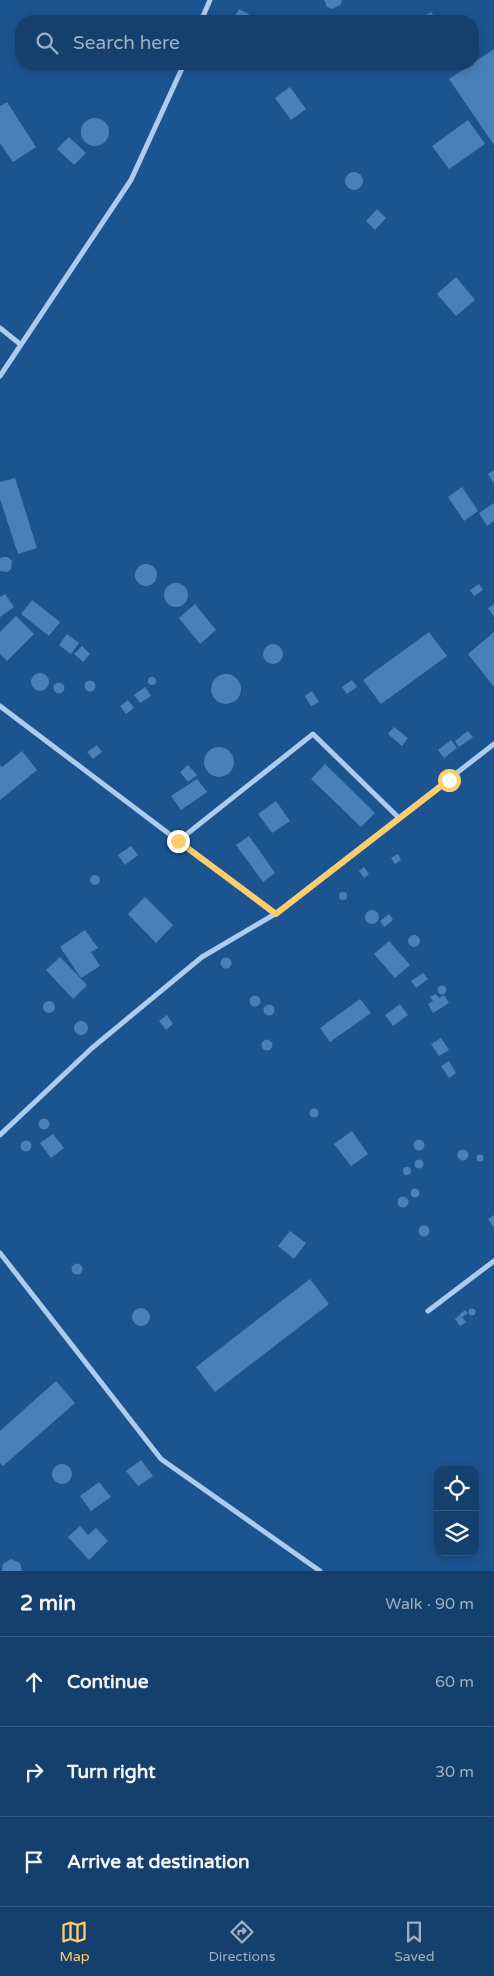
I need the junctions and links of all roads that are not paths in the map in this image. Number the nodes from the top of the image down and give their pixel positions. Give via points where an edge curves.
1 (210, 0) edge
2 (204, 15) edge
3 (181, 70) edge
4 (0, 328) edge
5 (20, 344) junction
6 (0, 376) edge
7 (0, 706) edge
8 (494, 744) edge
9 (399, 818) junction
10 (178, 841) junction
11 (276, 914) junction
12 (0, 1135) edge
13 (0, 1253) edge
14 (494, 1261) edge
15 (428, 1311) dead end
16 (320, 1571) edge

1 - 2 street
3 - 5 street via 131,180
4 - 5 street
5 - 6 street
7 - 10 street
8 - 9 street
9 - 10 street via 313,734
9 - 11 street
10 - 11 street
11 - 12 street via 202,957 92,1048
13 - 16 street via 161,1458
14 - 15 street

